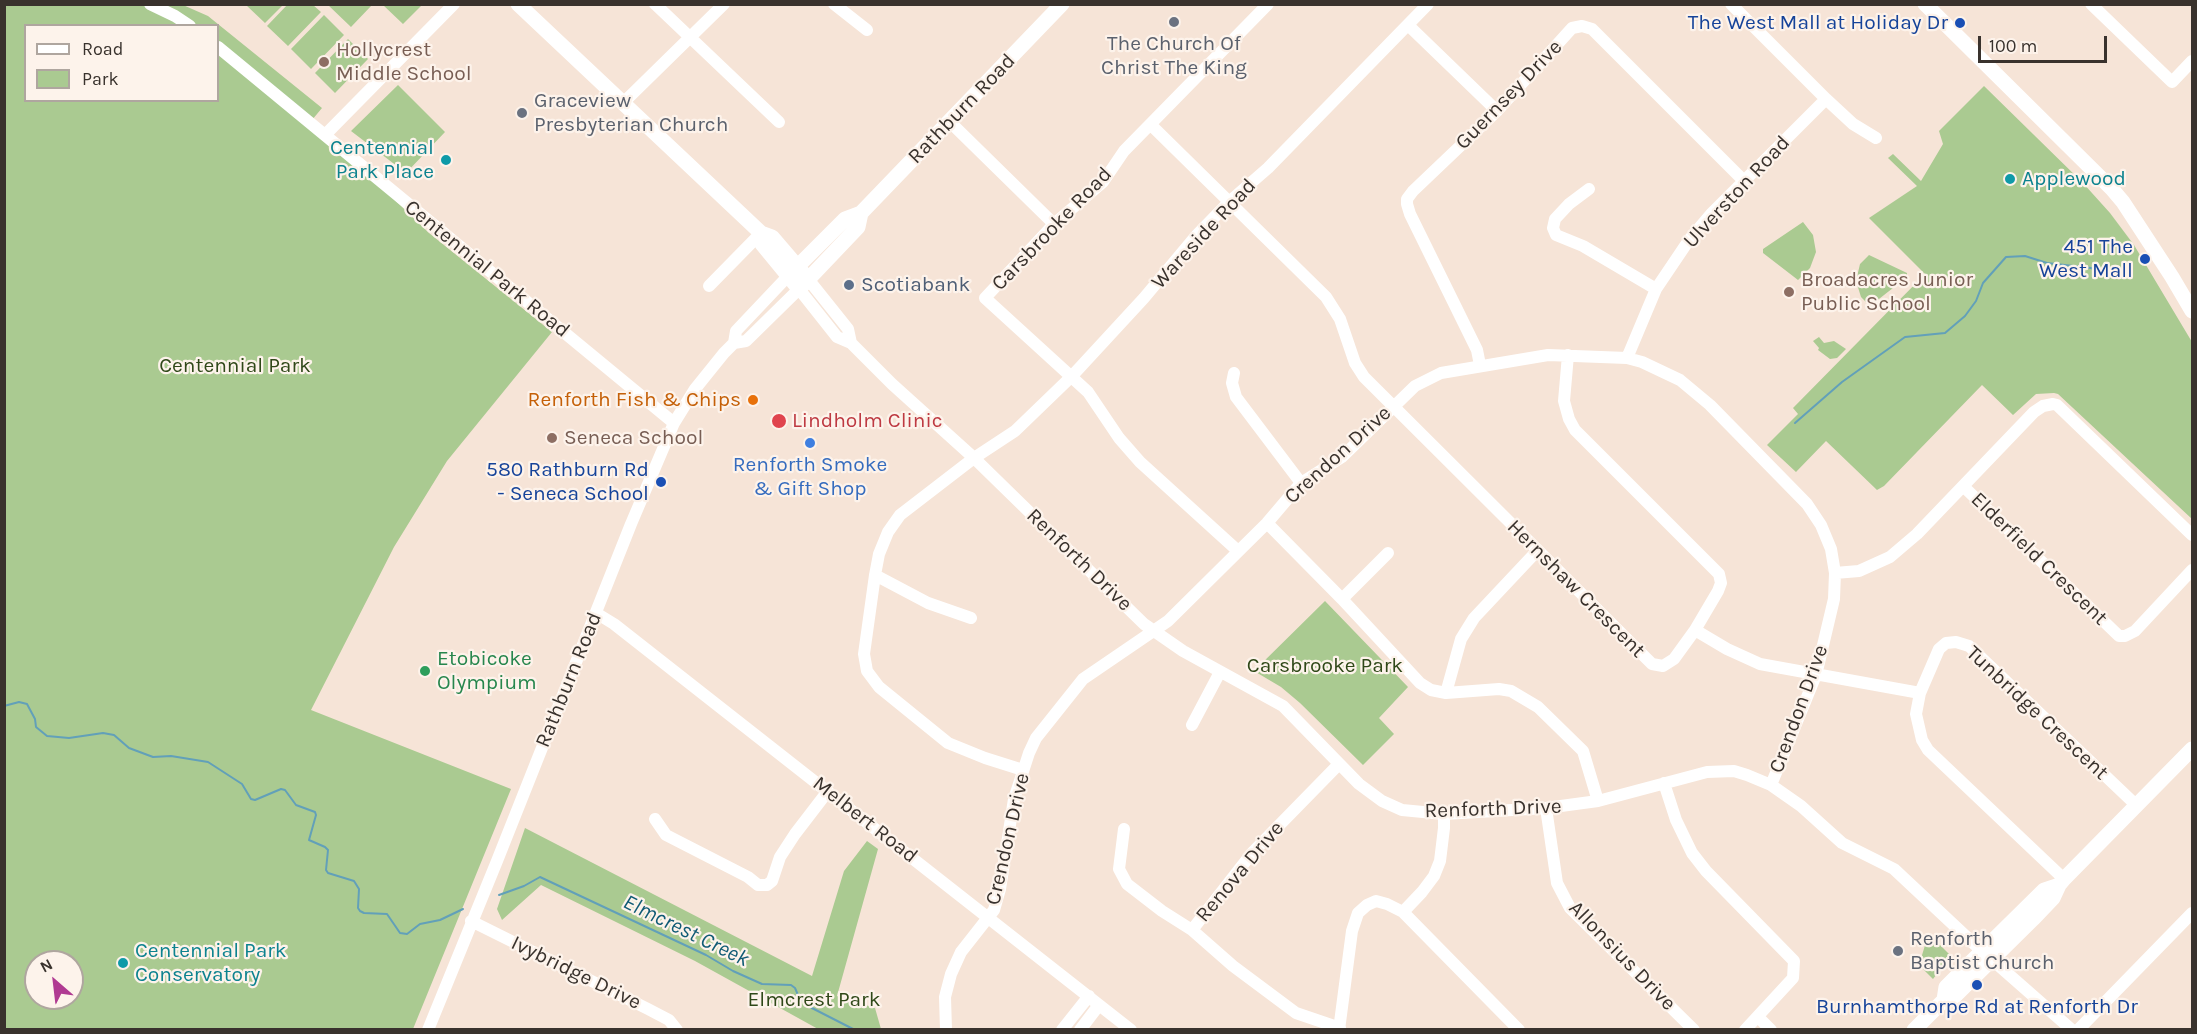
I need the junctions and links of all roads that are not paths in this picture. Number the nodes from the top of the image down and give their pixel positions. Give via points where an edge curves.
1 (150, 4) edge
2 (454, 4) edge
3 (518, 4) edge
4 (655, 4) edge
5 (724, 4) edge
6 (834, 4) edge
7 (1062, 4) edge
8 (1268, 4) edge
9 (1428, 4) edge
10 (1731, 4) edge
11 (1926, 5) edge
12 (2093, 5) edge
13 (187, 24) edge
14 (1408, 26) junction
15 (867, 30) dead end
16 (689, 37) junction
17 (219, 48) edge
18 (2193, 61) edge
19 (1826, 99) junction
20 (623, 103) junction
21 (1497, 111) junction
22 (779, 122) dead end
23 (950, 123) junction
24 (1151, 125) junction
25 (325, 135) junction
26 (1876, 138) dead end
27 (1744, 181) junction
28 (1589, 189) dead end
29 (1229, 202) junction
30 (861, 213) junction
31 (1054, 224) junction
32 (760, 233) junction
33 (793, 271) junction
34 (804, 284) junction
35 (710, 286) dead end
36 (1656, 289) junction
37 (2193, 311) edge
38 (734, 343) junction
39 (1568, 355) junction
40 (1627, 358) junction
41 (1480, 365) junction
42 (1234, 373) dead end
43 (1072, 376) junction
44 (1394, 406) junction
45 (674, 423) junction
46 (974, 458) junction
47 (1301, 483) junction
48 (1964, 487) junction
49 (1267, 524) junction
50 (2193, 535) edge
51 (1238, 551) junction
52 (1538, 551) junction
53 (1388, 553) dead end
54 (2193, 570) edge
55 (1835, 573) junction
56 (875, 575) junction
57 (1342, 599) junction
58 (596, 613) junction
59 (971, 618) dead end
60 (1695, 630) junction
61 (1155, 631) junction
62 (1220, 672) junction
63 (1816, 675) junction
64 (1446, 693) junction
65 (1920, 693) junction
66 (1192, 725) dead end
67 (2193, 749) edge
68 (1339, 764) junction
69 (1023, 770) junction
70 (1664, 783) junction
71 (1771, 785) junction
72 (828, 791) junction
73 (1598, 801) junction
74 (2136, 805) junction
75 (1546, 808) junction
76 (1444, 814) junction
77 (655, 819) dead end
78 (1124, 829) dead end
79 (2061, 882) junction
80 (1403, 912) junction
81 (2193, 913) edge
82 (988, 917) junction
83 (471, 921) junction
84 (1192, 930) junction
85 (1987, 955) junction
86 (1094, 1001) junction
87 (1758, 1017) junction
88 (430, 1029) edge
89 (677, 1029) edge
90 (946, 1029) edge
91 (1062, 1029) edge
92 (1080, 1029) edge
93 (1131, 1029) edge
94 (1339, 1029) edge
95 (1519, 1029) edge
96 (1694, 1029) edge
97 (1745, 1029) edge
98 (1771, 1029) edge
99 (1914, 1029) edge
100 (2072, 1029) edge
101 (2078, 1029) edge

1 - 13 street
2 - 25 street
3 - 20 main road, Renforth Drive
4 - 16 street
5 - 16 street
6 - 15 street
7 - 23 main road, Rathburn Road
8 - 24 street, Carsbrooke Road
9 - 14 street, Wareside Road
10 - 19 street
11 - 37 main road via 2112,189
12 - 18 street via 2172,82
14 - 21 street
14 - 29 street, Wareside Road via 1268,168
16 - 20 street
16 - 22 street
17 - 25 street, Centennial Park Road
19 - 26 street via 1853,124
19 - 27 street, Ulverston Road
20 - 32 main road, Renforth Drive
21 - 27 street, Guernsey Drive via 1572,28 1586,26
21 - 41 street, Guernsey Drive via 1407,201 1477,350
23 - 30 main road, Rathburn Road
23 - 31 street
24 - 29 street, Hernshaw Crescent
24 - 31 street, Carsbrooke Road via 1124,151 1103,182
25 - 45 street, Centennial Park Road
27 - 36 street, Ulverston Road via 1689,240
28 - 36 street via 1555,219 1556,235 1583,246
29 - 43 street, Wareside Road
29 - 44 street, Hernshaw Crescent via 1326,297 1340,319 1359,370
30 - 33 main road, Rathburn Road via 845,219
30 - 34 main road, Rathburn Road via 858,227
31 - 43 street, Carsbrooke Road via 985,298
32 - 33 main road, Renforth Drive via 772,237
32 - 35 street
33 - 34 main road, Renforth Drive
33 - 38 street, Rathburn Road via 736,331
34 - 38 street, Rathburn Road via 746,341
34 - 46 street, Renforth Drive via 848,329 851,343
36 - 40 street, Ulverston Road
38 - 45 street, Rathburn Road via 695,388
39 - 40 street, Crendon Drive
39 - 41 street, Crendon Drive via 1530,356
39 - 60 street, Hernshaw Crescent via 1564,401 1575,430 1719,573 1718,591
40 - 55 street, Crendon Drive via 1680,380 1798,493 1825,533
41 - 44 street, Crendon Drive via 1426,380
42 - 47 street via 1236,397
43 - 46 street, Wareside Road via 1015,431
43 - 51 street, Carsbrooke Road via 1128,449
44 - 47 street, Crendon Drive via 1342,457
44 - 52 street, Hernshaw Crescent
45 - 58 street, Rathburn Road
46 - 56 street, Wareside Road via 900,515 888,532
46 - 61 street, Renforth Drive
47 - 49 street, Crendon Drive
48 - 50 street via 2034,412 2043,406 2057,405
48 - 54 street, Elderfield Crescent via 2120,636 2135,631
48 - 55 street via 1890,557 1859,571
49 - 51 street, Crendon Drive
49 - 57 street
51 - 61 street, Crendon Drive
52 - 60 street, Hernshaw Crescent via 1652,664 1663,666 1674,659
52 - 64 street via 1474,618 1461,639
53 - 57 street
55 - 63 street, Crendon Drive via 1834,599
56 - 59 street via 928,603
56 - 69 street, Wareside Road via 864,654 867,671 879,687 948,743
57 - 64 street via 1420,683
58 - 72 street, Melbert Road
58 - 83 street, Rathburn Road
60 - 63 street via 1760,664
61 - 62 street, Renforth Drive
61 - 69 street, Crendon Drive via 1083,679 1036,738
62 - 66 street
62 - 68 street, Renforth Drive via 1283,706
63 - 65 street
63 - 71 street, Crendon Drive
64 - 73 street via 1499,689 1511,691 1538,707 1583,751
65 - 74 street, Tunbridge Crescent via 1939,649 1956,642 1970,646
65 - 79 street, Tunbridge Crescent via 1916,714 1919,732 1929,750
67 - 74 main road
68 - 76 street, Renforth Drive via 1372,796 1390,806
68 - 84 street, Renova Drive via 1252,853
69 - 82 street, Crendon Drive via 1014,799 1000,889
70 - 71 street, Renforth Drive via 1722,771 1747,775
70 - 73 street, Renforth Drive
70 - 87 street via 1692,853 1794,962 1793,978
71 - 85 street, Renforth Drive via 1842,843 1894,869
72 - 77 street via 780,857 767,885 758,885 666,835
72 - 82 street, Melbert Road
73 - 75 street, Renforth Drive
74 - 79 main road
75 - 76 street, Renforth Drive
75 - 96 street, Allonsius Drive via 1557,883 1570,908
76 - 80 street via 1440,861 1434,876
78 - 84 street via 1119,869 1122,879
79 - 85 main road via 2053,898
80 - 94 street via 1376,901 1358,913 1352,931
80 - 95 street
81 - 101 street
82 - 86 street, Melbert Road
82 - 90 street, Crendon Drive via 961,952 951,974 945,997
83 - 88 street, Rathburn Road
83 - 89 street, Ivybridge Drive via 669,1020
84 - 94 street, Renova Drive via 1296,1013
85 - 99 main road via 1955,996 1944,1000
85 - 100 street, Renforth Drive
86 - 91 street
86 - 92 street
86 - 93 street, Melbert Road
87 - 97 street
87 - 98 street

